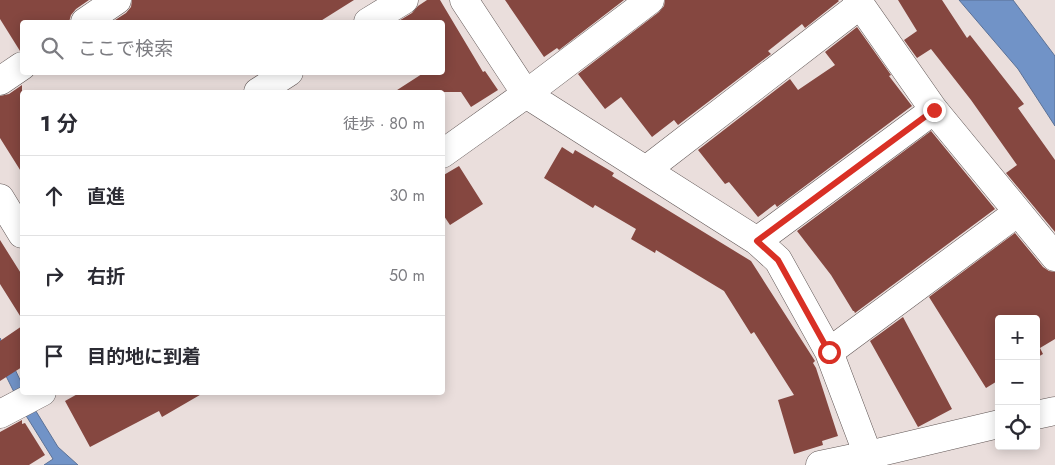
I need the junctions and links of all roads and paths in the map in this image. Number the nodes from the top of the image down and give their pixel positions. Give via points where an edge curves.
1 (117, 0) edge
2 (404, 0) edge
3 (464, 0) edge
4 (650, 0) edge
5 (858, 3) edge
6 (88, 20) edge
7 (371, 20) edge
8 (20, 67) edge
9 (284, 75) edge
10 (0, 81) edge
11 (261, 90) edge
12 (526, 94) junction
13 (934, 110) junction
14 (445, 152) edge
15 (646, 170) junction
16 (0, 198) edge
17 (1018, 212) junction
18 (20, 231) edge
19 (757, 241) junction
20 (1055, 257) edge
21 (829, 352) junction
22 (1055, 411) edge
23 (1040, 415) edge
24 (995, 425) edge
25 (868, 455) junction
26 (820, 465) edge

1 - 6 street
2 - 7 street
3 - 12 street
4 - 12 street
5 - 13 street
5 - 15 street
8 - 10 street
9 - 11 street
12 - 14 street
12 - 15 street
13 - 17 street
13 - 19 street
15 - 19 street
16 - 18 street
17 - 20 street
17 - 21 street
19 - 21 street via 778,260
21 - 25 street
22 - 23 street
24 - 25 street
25 - 26 street

